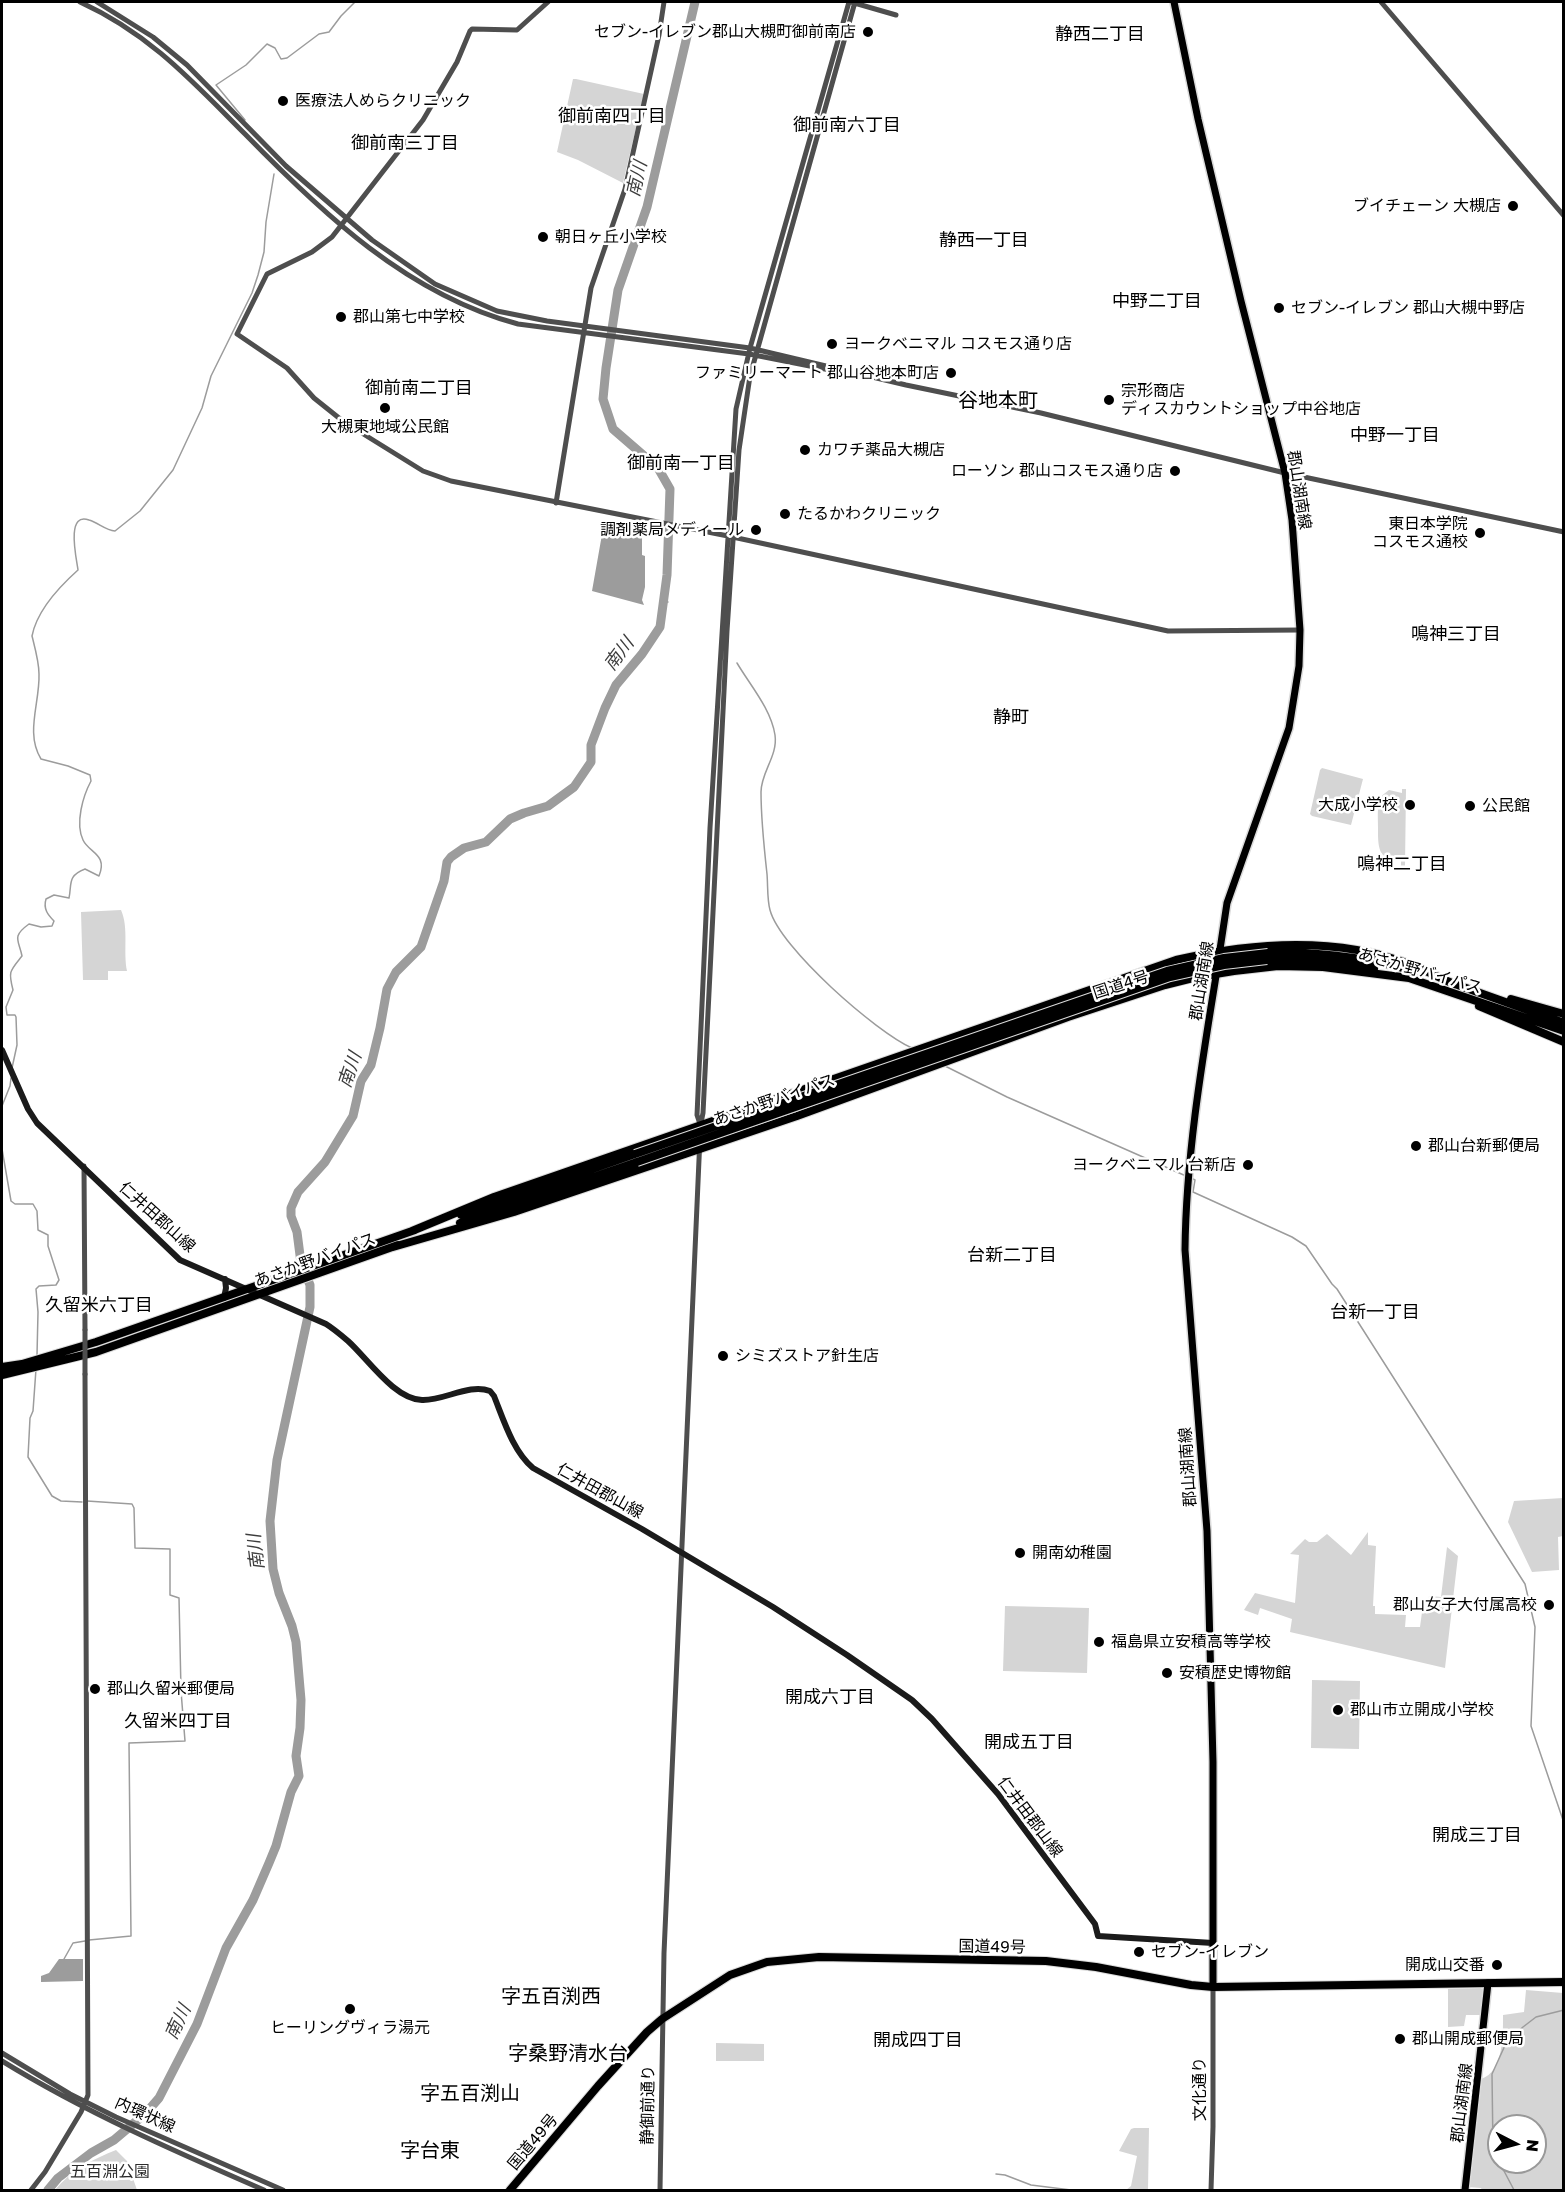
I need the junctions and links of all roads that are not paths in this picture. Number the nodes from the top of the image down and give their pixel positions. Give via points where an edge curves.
1 (80, 2) edge
2 (97, 2) edge
3 (548, 2) edge
4 (664, 2) edge
5 (852, 2) edge
6 (1174, 2) edge
7 (1381, 2) edge
8 (896, 15) dead end
9 (1563, 216) edge
10 (344, 222) junction
11 (584, 326) junction
12 (583, 333) junction
13 (753, 351) junction
14 (1285, 473) junction
15 (556, 502) junction
16 (1563, 532) edge
17 (731, 536) junction
18 (1300, 630) junction
19 (1220, 950) junction
20 (1268, 956) junction
21 (1216, 974) junction
22 (1409, 978) junction
23 (1455, 984) junction
24 (1436, 986) junction
25 (1469, 989) junction
26 (1563, 1014) edge
27 (1563, 1023) edge
28 (1563, 1031) edge
29 (1563, 1042) edge
30 (2, 1050) edge
31 (700, 1125) junction
32 (699, 1148) junction
33 (636, 1158) junction
34 (84, 1166) junction
35 (412, 1231) junction
36 (393, 1247) junction
37 (320, 1268) junction
38 (299, 1275) junction
39 (225, 1279) junction
40 (249, 1289) junction
41 (261, 1294) junction
42 (224, 1298) junction
43 (2, 1367) edge
44 (2, 1376) edge
45 (682, 1553) junction
46 (1213, 1943) junction
47 (1563, 1982) edge
48 (1488, 1983) junction
49 (1213, 1987) junction
50 (662, 2019) junction
51 (2, 2053) edge
52 (2, 2061) edge
53 (84, 2105) junction
54 (31, 2190) edge
55 (264, 2190) edge
56 (284, 2190) edge
57 (510, 2190) edge
58 (660, 2190) edge
59 (1211, 2190) edge
60 (1465, 2190) edge

1 - 10 street via 129,28 183,70 281,171
2 - 10 street via 153,37 187,65
3 - 10 street via 517,30 470,31 423,120
4 - 11 street via 625,189 591,288
5 - 8 street
5 - 13 street, 静御前通り
6 - 14 main road, 郡山湖南線 via 1198,119
7 - 9 street
10 - 11 street via 460,297 519,317
10 - 12 street via 391,263 457,303 518,324
10 - 15 street via 322,245 267,274 237,334 287,368 326,409 423,471 457,483
11 - 12 street
11 - 13 street
12 - 13 street
12 - 15 street
13 - 14 street via 1041,413
13 - 17 street, 静御前通り
14 - 16 street
14 - 18 main road, 郡山湖南線
15 - 17 street
17 - 18 street via 1168,631
17 - 31 street, 静御前通り via 701,1000 697,1115
18 - 19 main road, 郡山湖南線 via 1299,666 1289,724 1227,903
19 - 21 main road, 郡山湖南線
19 - 23 highway via 1282,945 1351,950 1412,965
19 - 31 highway via 1166,963
20 - 22 highway, あさか野バイパス via 1336,962
20 - 23 highway, あさか野バイパス via 1316,953 1356,958
20 - 33 highway, あさか野バイパス, bridge via 1201,962 1156,974
21 - 22 highway, 国道4号 via 1306,966
21 - 32 highway, 国道4号 via 1137,993
21 - 46 main road, 郡山湖南線 via 1185,1237 1207,1531
22 - 24 highway, あさか野バイパス
23 - 25 highway, あさか野バイパス
24 - 28 highway, あさか野バイパス
24 - 29 highway
25 - 26 highway
25 - 27 highway, あさか野バイパス
30 - 34 main road, 仁井田郡山線 via 34,1119
31 - 32 street, 静御前通り
31 - 35 highway via 494,1197
32 - 36 highway via 514,1212
32 - 45 street, 静御前通り
33 - 35 highway, あさか野バイパス
33 - 36 highway, あさか野バイパス
34 - 39 main road, 仁井田郡山線 via 175,1256
34 - 53 street, bridge via 88,2092
35 - 37 highway, あさか野バイパス
36 - 37 highway, あさか野バイパス
37 - 38 highway, あさか野バイパス
38 - 40 highway, あさか野バイパス
38 - 41 highway, あさか野バイパス
39 - 40 main road, 仁井田郡山線
39 - 42 main road
40 - 41 main road, 仁井田郡山線
40 - 42 highway, あさか野バイパス
41 - 44 highway, あさか野バイパス via 96,1352
41 - 45 main road, 仁井田郡山線 via 317,1319 343,1336 396,1390 410,1398 428,1400 478,1389 490,1391 517,1449 533,1468
42 - 43 highway, あさか野バイパス via 96,1342
45 - 46 main road, 仁井田郡山線 via 823,1639 912,1700 998,1794 1095,1924 1098,1936
45 - 50 street, 静御前通り
46 - 49 main road, 郡山湖南線
47 - 48 highway, 国道49号
48 - 49 highway, 国道49号
48 - 60 main road, 郡山湖南線
49 - 50 highway, 国道49号 via 1046,1961 794,1958 767,1962 730,1976
49 - 59 street, 文化通り
50 - 57 highway, 国道49号 via 623,2056
50 - 58 street, 静御前通り
51 - 53 street, 内環状線
52 - 53 street, 内環状線
53 - 54 street
53 - 55 street, 内環状線 via 110,2122
53 - 56 street, 内環状線

